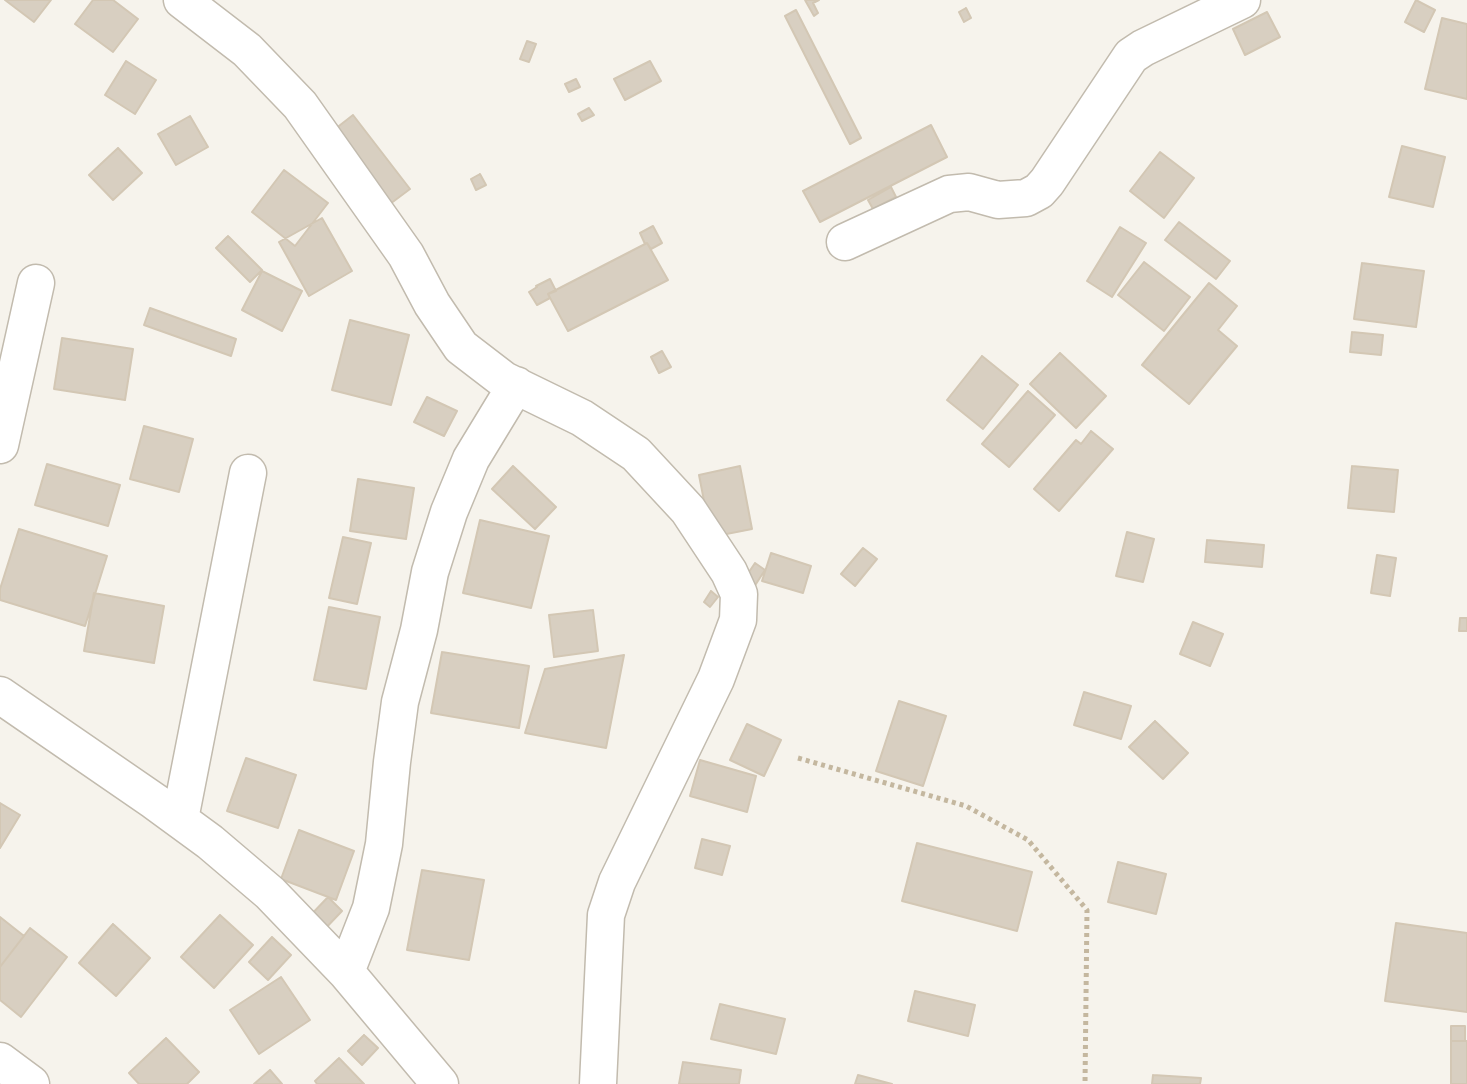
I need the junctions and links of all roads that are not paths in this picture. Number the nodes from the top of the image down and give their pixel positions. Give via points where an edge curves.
1 (182, 0) edge
2 (1242, 0) edge
3 (845, 242) dead end
4 (36, 283) dead end
5 (516, 385) junction
6 (0, 445) edge
7 (248, 473) dead end
8 (0, 695) edge
9 (180, 819) junction
10 (346, 972) junction
11 (0, 1061) edge
12 (31, 1084) edge
13 (440, 1084) edge
14 (598, 1084) edge

1 - 5 street via 247,50 300,105 406,255 461,347
2 - 3 street via 1131,56 1039,191 1026,198 998,200 969,192 949,194
4 - 6 street
5 - 10 street via 471,459 430,572 400,702 374,895
5 - 14 street via 582,418 636,454 688,510 739,594 738,620 716,679 606,915
7 - 9 street
8 - 9 street
9 - 10 street via 270,893
10 - 13 street
11 - 12 street

